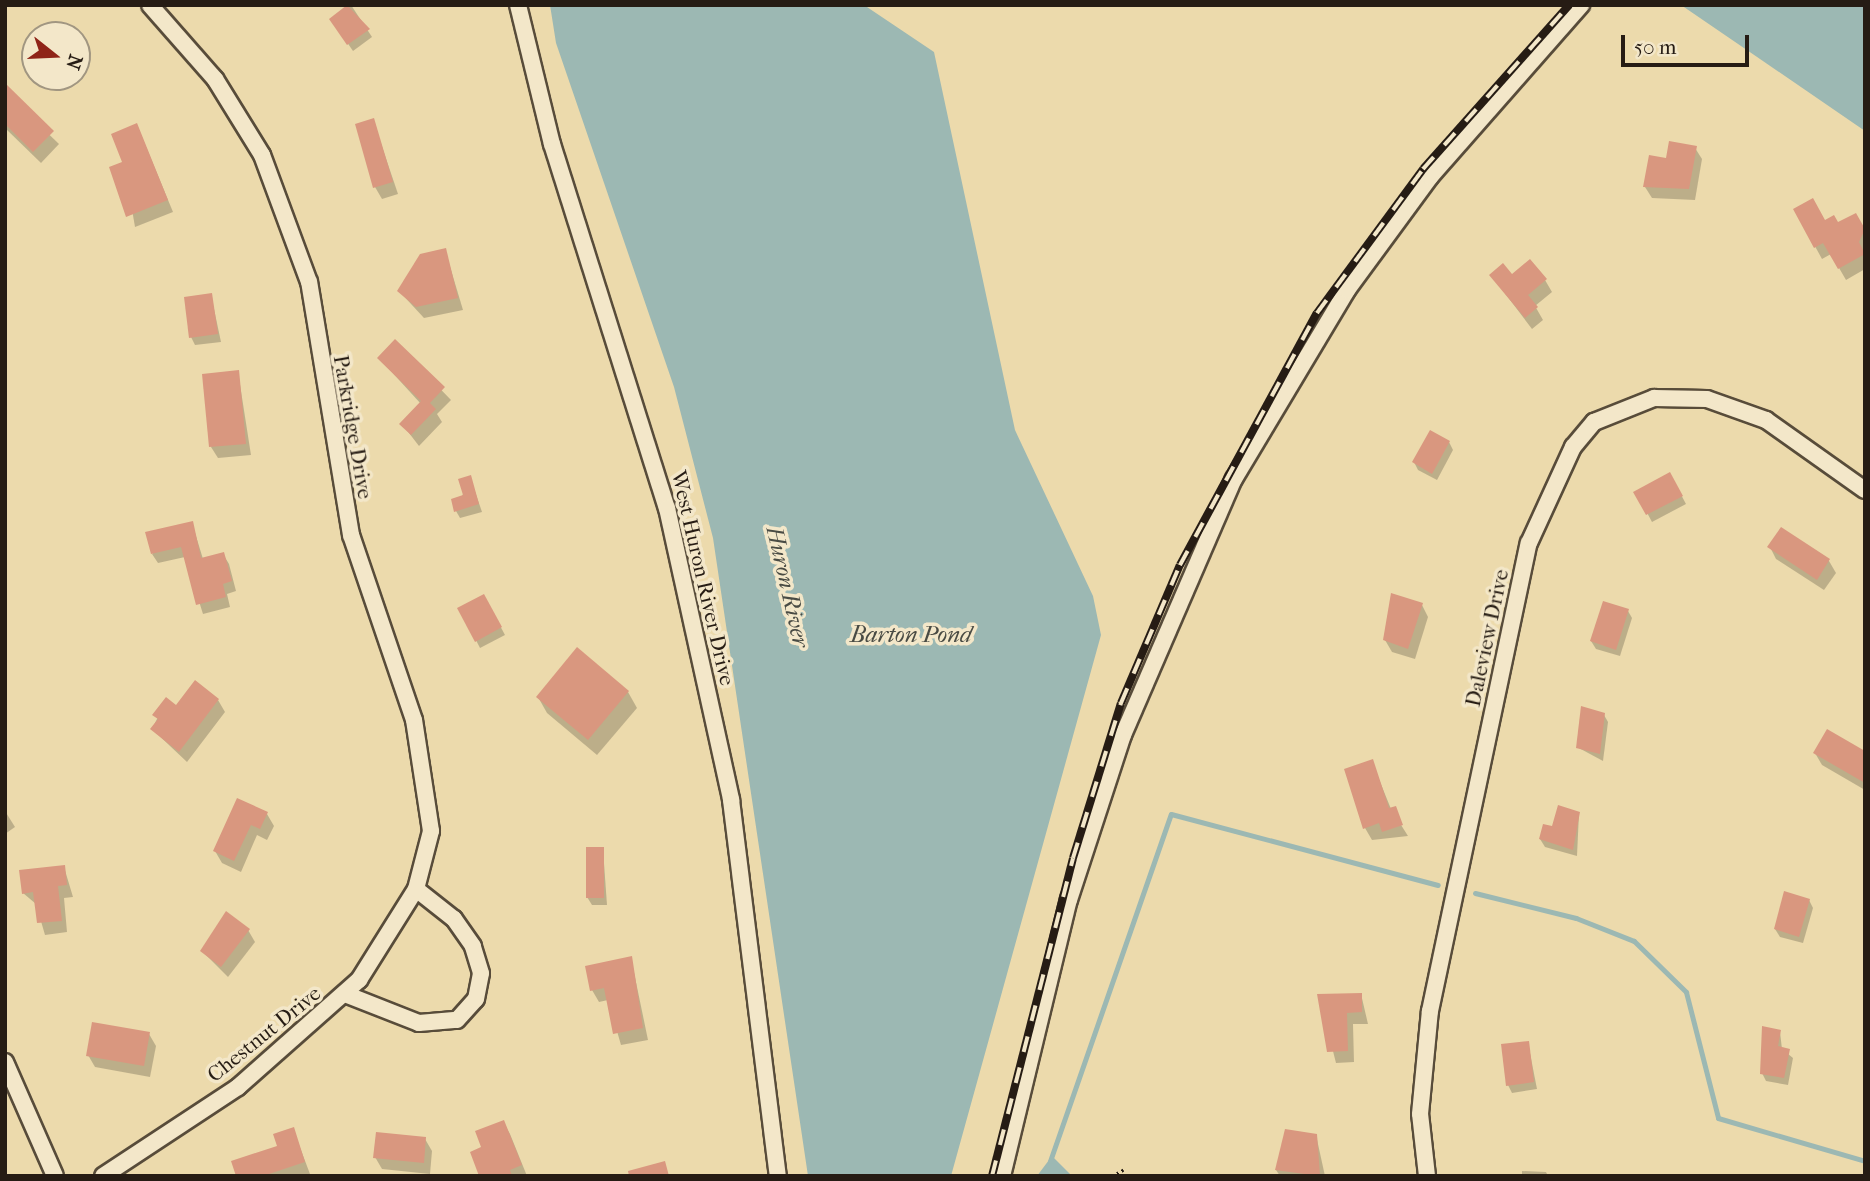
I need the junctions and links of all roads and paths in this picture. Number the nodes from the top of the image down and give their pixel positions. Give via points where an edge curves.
1 (150, 5) edge
2 (518, 5) edge
3 (1581, 5) edge
4 (1865, 490) edge
5 (416, 889) junction
6 (345, 994) junction
7 (5, 1062) edge
8 (1123, 1170) dead end
9 (55, 1176) edge
10 (103, 1176) edge
11 (778, 1176) edge
12 (1002, 1176) edge
13 (1112, 1176) edge
14 (1427, 1176) edge

1 - 5 street, Parkridge Drive via 215,79 262,155 309,282 351,535 414,720 429,789 429,848
2 - 11 street, West Huron River Drive via 552,144 647,433 673,535 731,800
3 - 12 street via 1430,177 1304,357 1234,479 1123,735 1069,900
4 - 14 street, Daleview Drive via 1766,420 1707,399 1654,398 1594,422 1573,447 1529,543 1430,1012 1420,1114
5 - 6 street, Chestnut Drive
5 - 6 street via 454,919 473,946 481,973 476,999 457,1020 419,1023
6 - 10 street, Chestnut Drive via 238,1087
7 - 9 street
8 - 13 path

